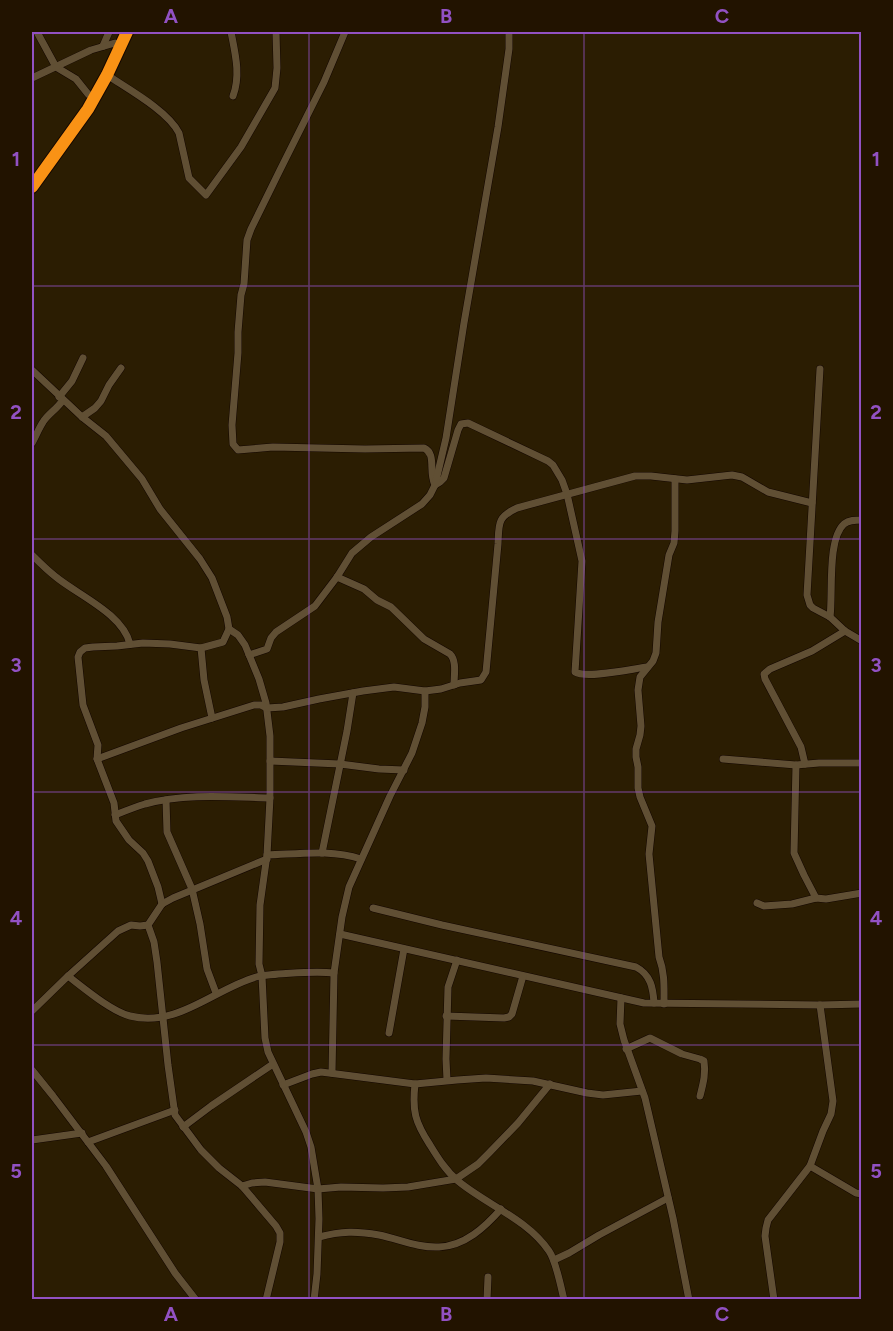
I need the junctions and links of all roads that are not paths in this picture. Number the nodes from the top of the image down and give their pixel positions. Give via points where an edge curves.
1 (38, 32) edge
2 (127, 32) edge
3 (231, 32) edge
4 (276, 32) edge
5 (345, 32) edge
6 (509, 32) edge
7 (111, 38) edge
8 (56, 67) junction
9 (107, 75) junction
10 (32, 78) edge
11 (88, 94) junction
12 (232, 96) dead end
13 (32, 174) edge
14 (32, 187) edge
15 (83, 358) dead end
16 (121, 368) dead end
17 (820, 369) dead end
18 (32, 370) edge
19 (61, 398) junction
20 (82, 417) junction
21 (32, 443) edge
22 (675, 479) junction
23 (435, 485) junction
24 (567, 494) junction
25 (812, 503) junction
26 (861, 520) edge
27 (32, 555) edge
28 (337, 577) junction
29 (830, 616) junction
30 (229, 629) junction
31 (845, 631) junction
32 (861, 641) edge
33 (130, 644) junction
34 (201, 648) junction
35 (249, 656) junction
36 (647, 667) junction
37 (454, 685) junction
38 (425, 691) junction
39 (353, 693) junction
40 (267, 708) junction
41 (212, 718) junction
42 (97, 759) junction
43 (723, 759) dead end
44 (270, 761) junction
45 (861, 763) edge
46 (340, 764) junction
47 (805, 764) junction
48 (796, 765) junction
49 (404, 770) junction
50 (270, 798) junction
51 (166, 800) junction
52 (115, 815) junction
53 (321, 853) junction
54 (267, 857) junction
55 (361, 859) junction
56 (192, 889) junction
57 (861, 893) edge
58 (816, 898) junction
59 (757, 903) dead end
60 (162, 904) junction
61 (373, 908) dead end
62 (148, 925) junction
63 (340, 934) junction
64 (404, 949) junction
65 (457, 960) junction
66 (334, 973) junction
67 (68, 976) junction
68 (262, 976) junction
69 (523, 976) junction
70 (216, 993) junction
71 (621, 998) junction
72 (654, 1003) junction
73 (664, 1004) junction
74 (861, 1004) edge
75 (819, 1005) junction
76 (32, 1011) edge
77 (163, 1016) junction
78 (446, 1016) junction
79 (389, 1034) dead end
80 (626, 1049) junction
81 (273, 1064) junction
82 (32, 1070) edge
83 (332, 1073) junction
84 (447, 1080) junction
85 (283, 1084) junction
86 (415, 1084) junction
87 (550, 1084) junction
88 (642, 1091) junction
89 (700, 1096) dead end
90 (175, 1110) junction
91 (183, 1127) junction
92 (82, 1133) junction
93 (32, 1140) edge
94 (88, 1142) junction
95 (810, 1166) junction
96 (456, 1179) junction
97 (242, 1186) junction
98 (318, 1189) junction
99 (861, 1194) edge
100 (668, 1198) junction
101 (501, 1209) junction
102 (319, 1237) junction
103 (554, 1260) junction
104 (488, 1277) dead end
105 (196, 1299) edge
106 (266, 1299) edge
107 (314, 1299) edge
108 (487, 1299) edge
109 (564, 1299) edge
110 (689, 1299) edge
111 (774, 1299) edge

1 - 8 street
2 - 9 highway
3 - 12 street via 237,76
4 - 9 street via 275,88 206,195 189,178 176,129 156,108
5 - 23 street via 247,240 233,444 238,450 424,448 431,455
6 - 23 street via 498,128
7 - 8 street
7 - 11 highway
8 - 10 street
8 - 11 street via 76,79
9 - 14 highway via 80,121
11 - 13 highway
15 - 19 street
16 - 20 street via 101,402
17 - 25 street
18 - 19 street
19 - 20 street
19 - 21 street
20 - 30 street via 117,448 200,559 212,578
22 - 24 street via 635,476
22 - 25 street via 732,475 768,492
22 - 36 street via 674,543 658,622 656,653
23 - 24 street via 444,478 461,424 468,423 548,461
23 - 28 street via 422,504 359,545
24 - 36 street via 582,561 574,672 598,675
24 - 37 street via 517,508 501,517 486,672 482,680
25 - 29 street via 807,595 813,608
26 - 29 street via 842,525 833,545
27 - 33 street via 56,578 102,608 125,632
28 - 35 street via 315,606 276,632 267,649
28 - 37 street via 391,607 424,639 450,654 454,661
29 - 31 street
30 - 34 street via 223,642
30 - 35 street via 238,635
31 - 32 street
31 - 47 street via 764,674 801,747
33 - 34 street
33 - 42 street via 85,648 78,657 83,705 98,745
34 - 41 street
35 - 40 street
36 - 73 street via 640,676 638,690 641,726 636,757 640,797 652,826 650,854
37 - 38 street
38 - 39 street via 394,687
38 - 49 street via 422,723
39 - 40 street
39 - 46 street
40 - 41 street via 254,705
40 - 44 street
41 - 42 street
42 - 52 street
43 - 48 street
44 - 46 street
44 - 50 street
45 - 47 street
46 - 49 street
46 - 53 street
47 - 48 street
48 - 58 street via 794,853
49 - 55 street
50 - 51 street
50 - 54 street
51 - 52 street
51 - 56 street via 167,832
52 - 60 street via 120,828 148,861
53 - 54 street
53 - 55 street
54 - 56 street
54 - 68 street via 260,905
55 - 63 street via 349,887
56 - 60 street
56 - 70 street via 207,969
57 - 58 street
58 - 59 street via 792,904
60 - 62 street
61 - 72 street via 636,967 653,987
62 - 67 street via 131,925 118,931
62 - 77 street via 154,942
63 - 64 street
63 - 66 street
64 - 65 street
64 - 79 street
65 - 69 street
65 - 78 street via 448,987
66 - 68 street via 309,971
66 - 83 street
67 - 76 street
67 - 77 street via 118,1011 138,1017
68 - 70 street
68 - 81 street via 265,1038
69 - 71 street
69 - 78 street via 509,1017
70 - 77 street via 185,1011
71 - 72 street
71 - 80 street via 620,1024
72 - 73 street
73 - 75 street
74 - 75 street
75 - 95 street via 833,1101
77 - 90 street
78 - 84 street
80 - 88 street
80 - 89 street via 650,1038 704,1061
81 - 85 street
81 - 91 street
82 - 92 street
83 - 85 street via 312,1074
83 - 86 street
84 - 86 street
84 - 87 street via 486,1078
85 - 98 street via 309,1139
86 - 96 street via 413,1110 423,1134
87 - 88 street via 603,1095
87 - 96 street via 489,1154
88 - 100 street
90 - 91 street
90 - 94 street
91 - 97 street via 219,1168
92 - 93 street
92 - 94 street
94 - 105 street
95 - 99 street
95 - 111 street via 768,1220 765,1236
96 - 98 street via 408,1187
96 - 101 street
97 - 98 street via 265,1182
97 - 106 street via 280,1233
98 - 102 street
100 - 103 street
100 - 110 street
101 - 102 street via 476,1233 440,1247 353,1232
101 - 103 street via 529,1230
102 - 107 street
103 - 109 street
104 - 108 street

